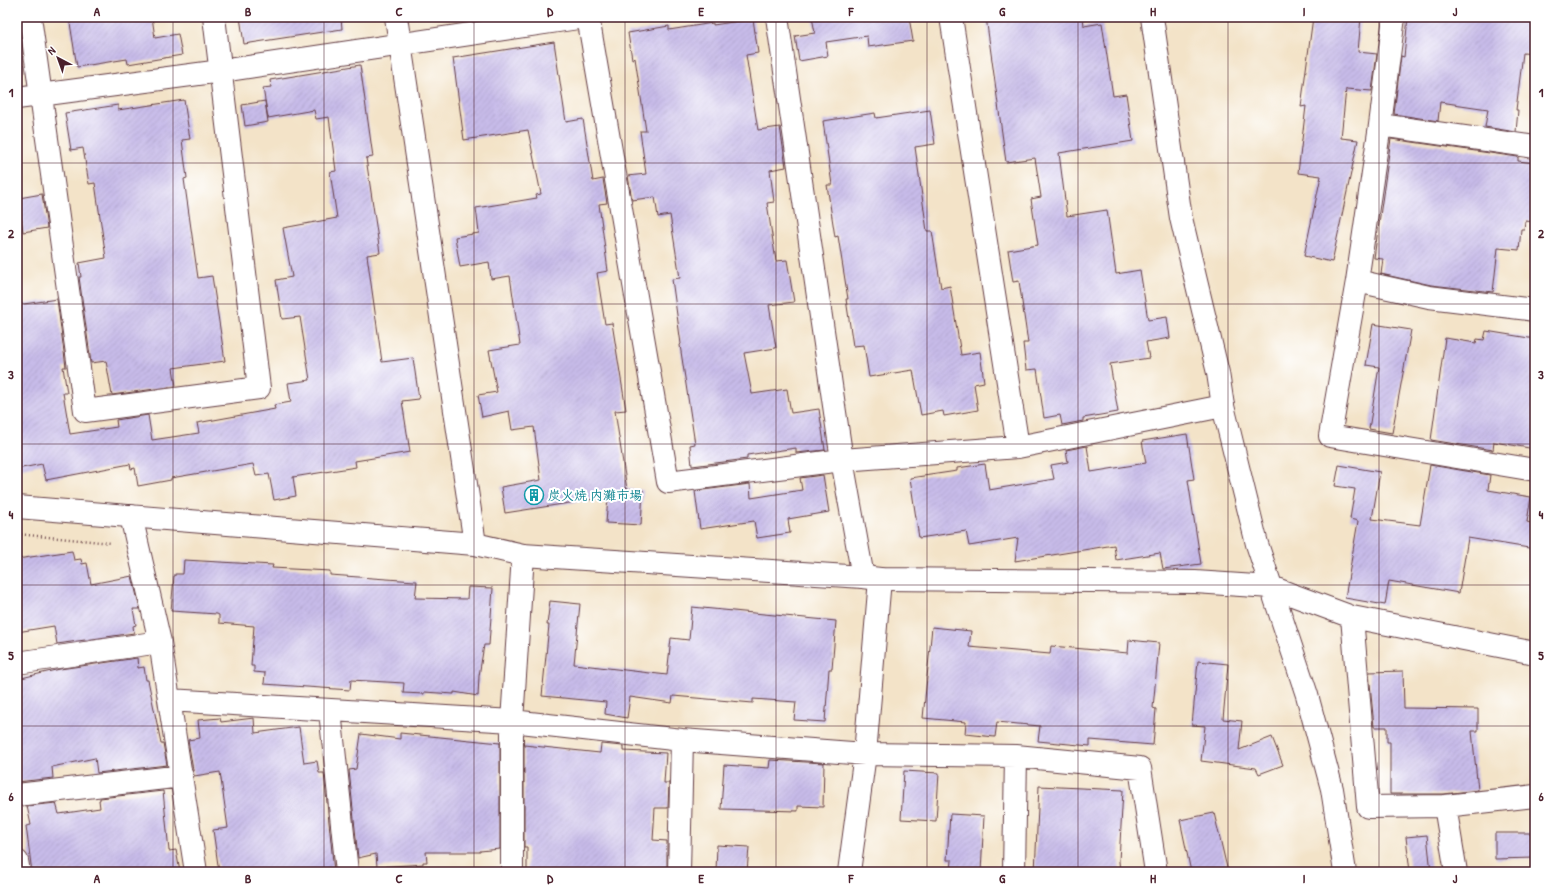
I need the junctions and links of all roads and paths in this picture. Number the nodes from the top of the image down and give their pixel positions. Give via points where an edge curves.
1 (30, 17) edge
2 (214, 17) edge
3 (396, 17) edge
4 (585, 17) edge
5 (588, 17) edge
6 (777, 17) edge
7 (951, 17) edge
8 (1152, 17) edge
9 (1394, 17) edge
10 (401, 44) junction
11 (221, 71) junction
12 (41, 95) junction
13 (17, 98) edge
14 (1380, 125) junction
15 (1535, 147) edge
16 (1357, 281) junction
17 (1535, 310) edge
18 (1223, 406) junction
19 (1018, 447) junction
20 (842, 460) junction
21 (1535, 470) edge
22 (17, 507) edge
23 (131, 516) junction
24 (17, 534) edge
25 (112, 543) dead end
26 (475, 544) junction
27 (523, 555) junction
28 (872, 578) junction
29 (1271, 587) junction
30 (1352, 617) junction
31 (160, 642) junction
32 (1535, 653) edge
33 (17, 664) edge
34 (169, 700) junction
35 (330, 711) junction
36 (512, 721) junction
37 (682, 740) junction
38 (865, 754) junction
39 (1016, 756) junction
40 (182, 776) junction
41 (17, 795) edge
42 (1535, 796) edge
43 (1445, 806) junction
44 (17, 861) edge
45 (19, 872) edge
46 (196, 872) edge
47 (347, 872) edge
48 (512, 872) edge
49 (679, 872) edge
50 (849, 872) edge
51 (1014, 872) edge
52 (1156, 872) edge
53 (1345, 872) edge
54 (1456, 872) edge

1 - 12 street
2 - 11 street
3 - 10 street
4 - 10 street
5 - 20 street via 668,482
6 - 20 street
7 - 19 street
8 - 18 street via 1181,218 1218,373
9 - 14 street
10 - 11 street
10 - 26 street
11 - 12 street
11 - 12 street via 259,388 85,411
12 - 13 street
14 - 15 street
14 - 16 street
16 - 17 street via 1429,297
16 - 21 street via 1330,436
18 - 19 street
18 - 29 street via 1257,544
19 - 20 street
20 - 28 street
22 - 23 street
23 - 26 street
23 - 31 street
24 - 25 path
26 - 27 street
27 - 28 street
27 - 36 street
28 - 29 street via 1195,582
28 - 38 street
29 - 30 street
29 - 53 street via 1307,695 1332,789
30 - 32 street
30 - 43 street via 1368,807
31 - 33 street
31 - 34 street
34 - 35 street
34 - 40 street
35 - 36 street
35 - 47 street
36 - 37 street
36 - 48 street
37 - 38 street
37 - 49 street
38 - 39 street
38 - 50 street
39 - 51 street
39 - 52 street via 1140,768
40 - 41 street
40 - 46 street
42 - 43 street
43 - 54 street
44 - 45 street

